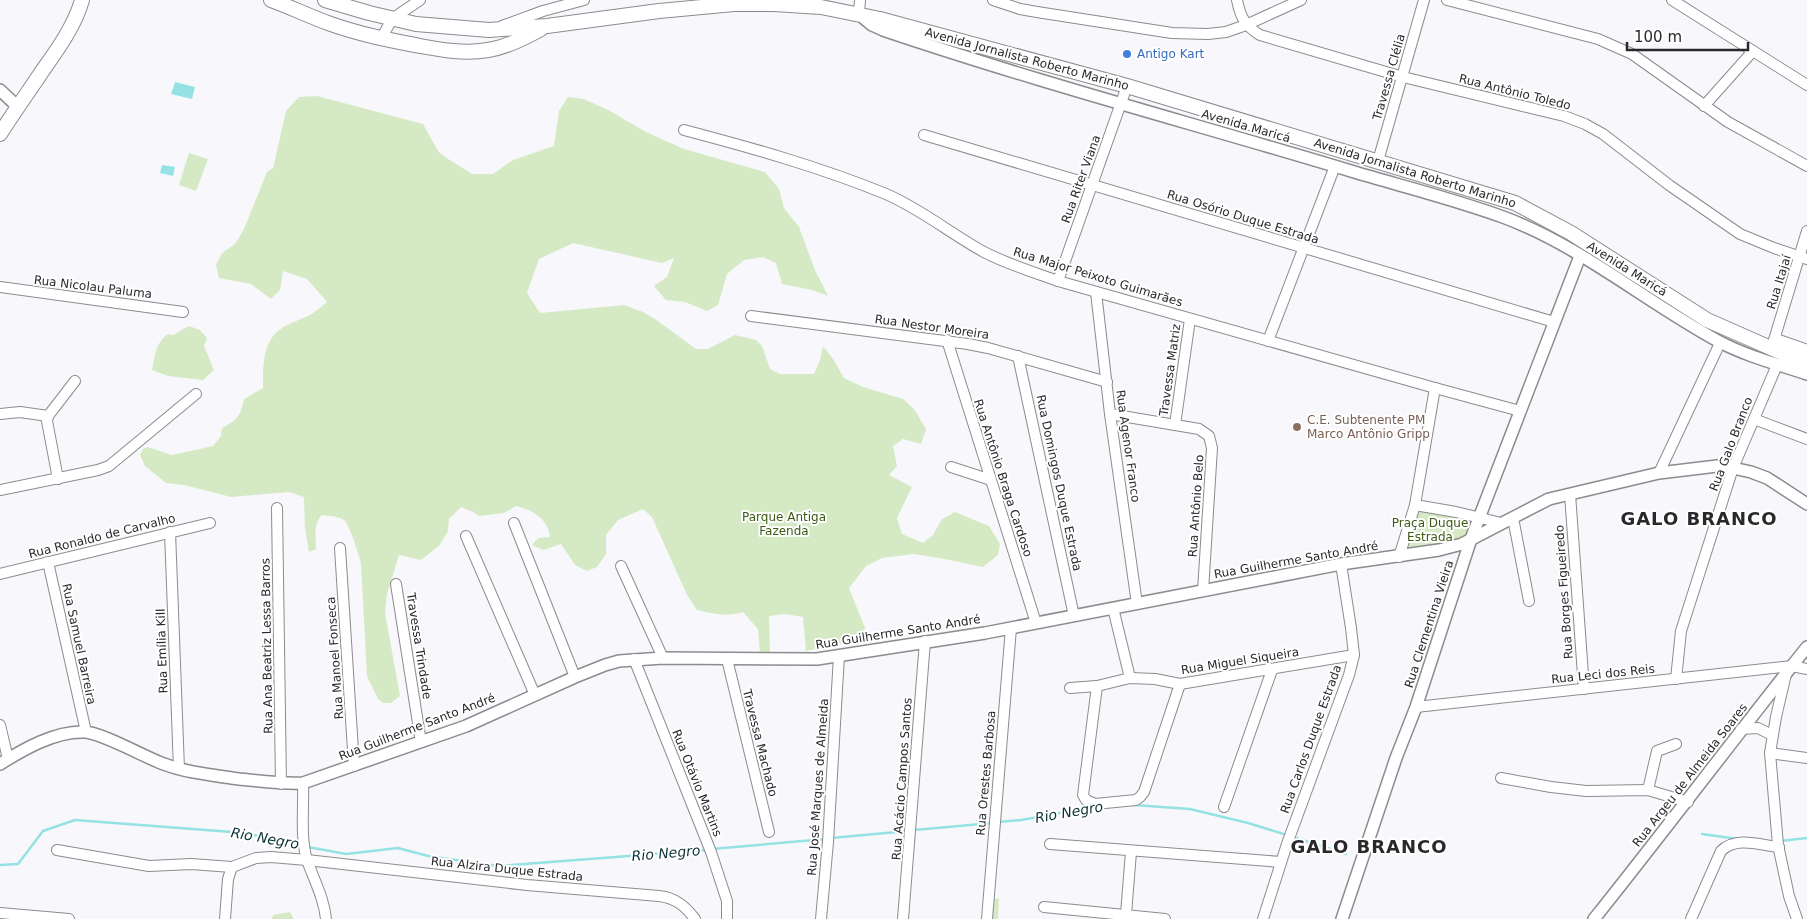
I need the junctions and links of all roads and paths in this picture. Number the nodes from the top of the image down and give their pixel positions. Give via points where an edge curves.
1 (82, 0) edge
2 (272, 0) edge
3 (325, 0) edge
4 (420, 0) edge
5 (584, 0) edge
6 (994, 0) edge
7 (1237, 0) edge
8 (1301, 0) edge
9 (1424, 0) edge
10 (1447, 0) edge
11 (1672, 0) edge
12 (1479, 4) edge
13 (859, 7) edge
14 (392, 19) junction
15 (547, 26) junction
16 (1246, 26) junction
17 (488, 30) junction
18 (381, 38) junction
19 (1752, 52) junction
20 (1403, 77) junction
21 (1807, 85) edge
22 (1127, 86) junction
23 (0, 90) edge
24 (1121, 104) junction
25 (1704, 106) junction
26 (18, 107) junction
27 (684, 130) dead end
28 (0, 134) edge
29 (924, 135) dead end
30 (1378, 162) junction
31 (1335, 166) junction
32 (1807, 166) edge
33 (1092, 184) junction
34 (1807, 231) edge
35 (1303, 248) junction
36 (1580, 256) junction
37 (1803, 258) edge
38 (1058, 280) junction
39 (0, 287) edge
40 (1096, 292) junction
41 (1688, 308) junction
42 (183, 312) dead end
43 (751, 316) dead end
44 (1190, 318) junction
45 (1554, 322) junction
46 (947, 340) junction
47 (1774, 340) junction
48 (1268, 341) junction
49 (1720, 342) junction
50 (1807, 352) edge
51 (1018, 356) junction
52 (1807, 364) edge
53 (1777, 365) junction
54 (1807, 374) edge
55 (75, 381) dead end
56 (1107, 382) junction
57 (1435, 388) junction
58 (196, 394) dead end
59 (1520, 411) junction
60 (0, 414) edge
61 (1110, 414) junction
62 (48, 416) junction
63 (1754, 419) junction
64 (1176, 425) junction
65 (1807, 439) edge
66 (952, 467) dead end
67 (1733, 468) junction
68 (1659, 473) junction
69 (58, 479) junction
70 (991, 480) junction
71 (0, 490) edge
72 (1570, 494) junction
73 (1807, 504) edge
74 (1415, 505) junction
75 (277, 508) dead end
76 (1480, 517) junction
77 (1513, 518) junction
78 (210, 523) dead end
79 (514, 523) dead end
80 (1501, 523) junction
81 (170, 532) junction
82 (466, 536) dead end
83 (1472, 539) junction
84 (340, 548) dead end
85 (1399, 557) junction
86 (48, 562) junction
87 (1341, 564) junction
88 (621, 566) dead end
89 (0, 574) edge
90 (396, 584) dead end
91 (1203, 591) junction
92 (1529, 600) dead end
93 (1137, 604) junction
94 (1113, 608) junction
95 (1074, 616) junction
96 (1036, 623) junction
97 (1011, 628) junction
98 (925, 641) junction
99 (1807, 647) edge
100 (1354, 655) junction
101 (839, 656) junction
102 (663, 658) junction
103 (634, 659) junction
104 (727, 659) junction
105 (1807, 669) edge
106 (1272, 670) junction
107 (1789, 670) junction
108 (576, 677) junction
109 (1130, 678) junction
110 (1676, 679) junction
111 (1180, 684) junction
112 (1098, 686) junction
113 (1070, 688) dead end
114 (1584, 689) junction
115 (535, 695) junction
116 (1416, 707) junction
117 (0, 725) edge
118 (1741, 729) junction
119 (86, 732) junction
120 (1772, 735) junction
121 (421, 742) junction
122 (1676, 744) dead end
123 (1770, 753) junction
124 (1807, 758) edge
125 (4, 762) edge
126 (354, 766) junction
127 (179, 769) junction
128 (1501, 778) dead end
129 (281, 784) junction
130 (303, 784) junction
131 (1648, 790) junction
132 (1688, 802) junction
133 (1224, 807) dead end
134 (769, 832) dead end
135 (1778, 843) junction
136 (1050, 844) dead end
137 (57, 850) dead end
138 (1131, 852) junction
139 (306, 854) junction
140 (1281, 862) junction
141 (232, 867) junction
142 (1044, 907) dead end
143 (0, 913) edge
144 (1126, 914) junction
145 (69, 919) edge
146 (225, 919) edge
147 (326, 919) edge
148 (695, 919) edge
149 (727, 919) edge
150 (821, 919) edge
151 (903, 919) edge
152 (987, 919) edge
153 (1165, 919) edge
154 (1263, 919) edge
155 (1342, 919) edge
156 (1594, 919) edge
157 (1691, 919) edge
158 (1797, 919) edge

1 - 26 main road via 70,29
2 - 18 main road via 327,23
3 - 14 main road, Avenida Jornalista Roberto Marinho
4 - 14 street
5 - 17 street
6 - 16 street via 1036,12 1172,33 1208,34
7 - 16 street
8 - 16 street
9 - 20 street, Travessa Clélia
10 - 12 street
11 - 19 street
12 - 25 street via 1614,45 1647,64
13 - 15 main road, Avenida Jornalista Roberto Marinho via 734,4
13 - 22 main road, Avenida Jornalista Roberto Marinho
13 - 24 street, Avenida Maricá via 872,25 892,34
14 - 17 main road, Avenida Jornalista Roberto Marinho via 439,27
14 - 18 street
15 - 17 main road, Avenida Jornalista Roberto Marinho
15 - 18 main road via 518,41 466,52
16 - 20 street, Rua Antônio Toledo via 1260,35
19 - 21 street
19 - 25 street
20 - 30 street, Travessa Clélia
20 - 37 street, Rua Antônio Toledo via 1585,124 1728,227 1765,245
22 - 24 street, Rua Riter Viana
22 - 30 main road, Avenida Jornalista Roberto Marinho
23 - 26 street
24 - 31 street, Avenida Maricá
24 - 33 street, Rua Riter Viana
25 - 32 street
26 - 28 main road
27 - 38 street, Rua Major Peixoto Guimarães via 779,156 887,195 1004,262
29 - 33 street, Rua Osório Duque Estrada
30 - 41 main road, Avenida Jornalista Roberto Marinho via 1515,202 1571,233
31 - 35 street
31 - 36 street, Avenida Maricá via 1500,216 1542,234
33 - 35 street, Rua Osório Duque Estrada
33 - 38 street, Rua Riter Viana
34 - 37 street, Rua Itajaí
35 - 45 street, Rua Osório Duque Estrada
35 - 48 street
36 - 45 street, Rua Clementina Vieira
36 - 49 street, Avenida Maricá
37 - 47 street, Rua Itajaí
38 - 40 street, Rua Major Peixoto Guimarães
39 - 42 street, Rua Nicolau Paluma
40 - 44 street, Rua Major Peixoto Guimarães
40 - 56 street, Rua Agenor Franco
41 - 47 main road
41 - 52 main road via 1707,320
43 - 46 street, Rua Nestor Moreira
44 - 48 street, Rua Major Peixoto Guimarães
44 - 64 street, Travessa Matriz
45 - 59 street, Rua Clementina Vieira
46 - 51 street, Rua Nestor Moreira
46 - 70 street, Rua Antônio Braga Cardoso
47 - 50 main road
48 - 57 street, Rua Major Peixoto Guimarães
49 - 53 street, Avenida Maricá
49 - 68 street
51 - 56 street, Rua Nestor Moreira
51 - 95 street, Rua Domingos Duque Estrada
53 - 54 street, Avenida Maricá
53 - 63 street, Rua Galo Branco
55 - 62 street
56 - 61 street, Rua Agenor Franco
57 - 59 street, Rua Major Peixoto Guimarães
57 - 74 street
58 - 69 street via 109,466
59 - 76 street, Rua Clementina Vieira
60 - 62 street via 20,412
61 - 64 street, Rua Antônio Belo
61 - 93 street, Rua Agenor Franco
62 - 69 street
63 - 65 street
63 - 67 street, Rua Galo Branco
64 - 91 street, Rua Antônio Belo via 1205,432 1212,448
66 - 70 street
67 - 68 street, Rua Guilherme Santo André via 1717,466
67 - 73 street, Rua Guilherme Santo André via 1767,478
67 - 110 street, Rua Galo Branco via 1681,630
68 - 72 street, Rua Guilherme Santo André
69 - 71 street
70 - 96 street, Rua Antônio Braga Cardoso
72 - 77 street, Rua Guilherme Santo André via 1549,499
72 - 114 street, Rua Borges Figueiredo
74 - 76 street
74 - 85 street
75 - 129 street, Rua Ana Beatriz Lessa Barros
76 - 80 street
76 - 83 street, Rua Clementina Vieira
77 - 80 street, Rua Guilherme Santo André
77 - 92 street
78 - 81 street, Rua Ronaldo de Carvalho
79 - 108 street
80 - 83 street, Rua Guilherme Santo André
81 - 86 street, Rua Ronaldo de Carvalho
81 - 127 street, Rua Emília Kill
82 - 115 street
83 - 85 street, Rua Guilherme Santo André via 1439,550
83 - 116 street, Rua Clementina Vieira
84 - 126 street, Rua Manoel Fonseca
85 - 87 street, Rua Guilherme Santo André
86 - 89 street, Rua Ronaldo de Carvalho
86 - 119 street, Rua Samuel Barreira
87 - 91 street, Rua Guilherme Santo André
87 - 100 street, Rua Carlos Duque Estrada
88 - 102 street
90 - 121 street, Travessa Trindade
91 - 93 street, Rua Guilherme Santo André
93 - 94 street, Rua Guilherme Santo André
94 - 95 street, Rua Guilherme Santo André
94 - 109 street
95 - 96 street, Rua Guilherme Santo André
96 - 97 street, Rua Guilherme Santo André
97 - 98 street, Rua Guilherme Santo André
97 - 152 street, Rua Orestes Barbosa
98 - 101 street, Rua Guilherme Santo André
98 - 151 street, Rua Acácio Campos Santos
99 - 107 street, Rua Argeu de Almeida Soares
100 - 106 street, Rua Miguel Siqueira
100 - 140 street, Rua Carlos Duque Estrada
101 - 104 street, Rua Guilherme Santo André
101 - 150 street, Rua José Marques de Almeida
102 - 103 street, Rua Guilherme Santo André
102 - 104 street, Rua Guilherme Santo André
103 - 108 street, Rua Guilherme Santo André via 605,665
103 - 149 street, Rua Otávio Martins via 711,852 727,901
104 - 134 street, Travessa Machado
105 - 107 street, Rua Leci dos Reis
106 - 111 street, Rua Miguel Siqueira
106 - 133 street
107 - 110 street, Rua Leci dos Reis
107 - 118 street, Rua Argeu de Almeida Soares
107 - 120 street
108 - 115 street, Rua Guilherme Santo André
109 - 111 street, Rua Miguel Siqueira
109 - 112 street, Rua Miguel Siqueira
110 - 114 street, Rua Leci dos Reis
111 - 112 street via 1144,792 1136,800 1095,804 1083,795
112 - 113 street, Rua Miguel Siqueira
114 - 116 street, Rua Leci dos Reis
115 - 121 street, Rua Guilherme Santo André
116 - 155 street, Rua Clementina Vieira
117 - 125 street
118 - 120 street via 1758,728
118 - 132 street, Rua Argeu de Almeida Soares
119 - 125 street via 54,737
119 - 127 street, Rua Guilherme Santo André
120 - 123 street
121 - 126 street, Rua Guilherme Santo André
122 - 131 street via 1661,748 1655,754
123 - 124 street
123 - 135 street
126 - 130 street, Rua Guilherme Santo André
127 - 129 street, Rua Guilherme Santo André
128 - 131 street via 1586,791
129 - 130 street, Rua Guilherme Santo André
130 - 139 street
131 - 132 street
132 - 156 street, Rua Argeu de Almeida Soares
135 - 157 street via 1728,844 1721,851
135 - 158 street
136 - 138 street
137 - 141 street via 149,866
138 - 140 street
138 - 144 street
139 - 141 street, Rua Alzira Duque Estrada via 256,858
139 - 147 street
139 - 148 street, Rua Alzira Duque Estrada via 527,885 670,897
140 - 154 street, Rua Carlos Duque Estrada
141 - 146 street
142 - 144 street
143 - 145 street
144 - 153 street

